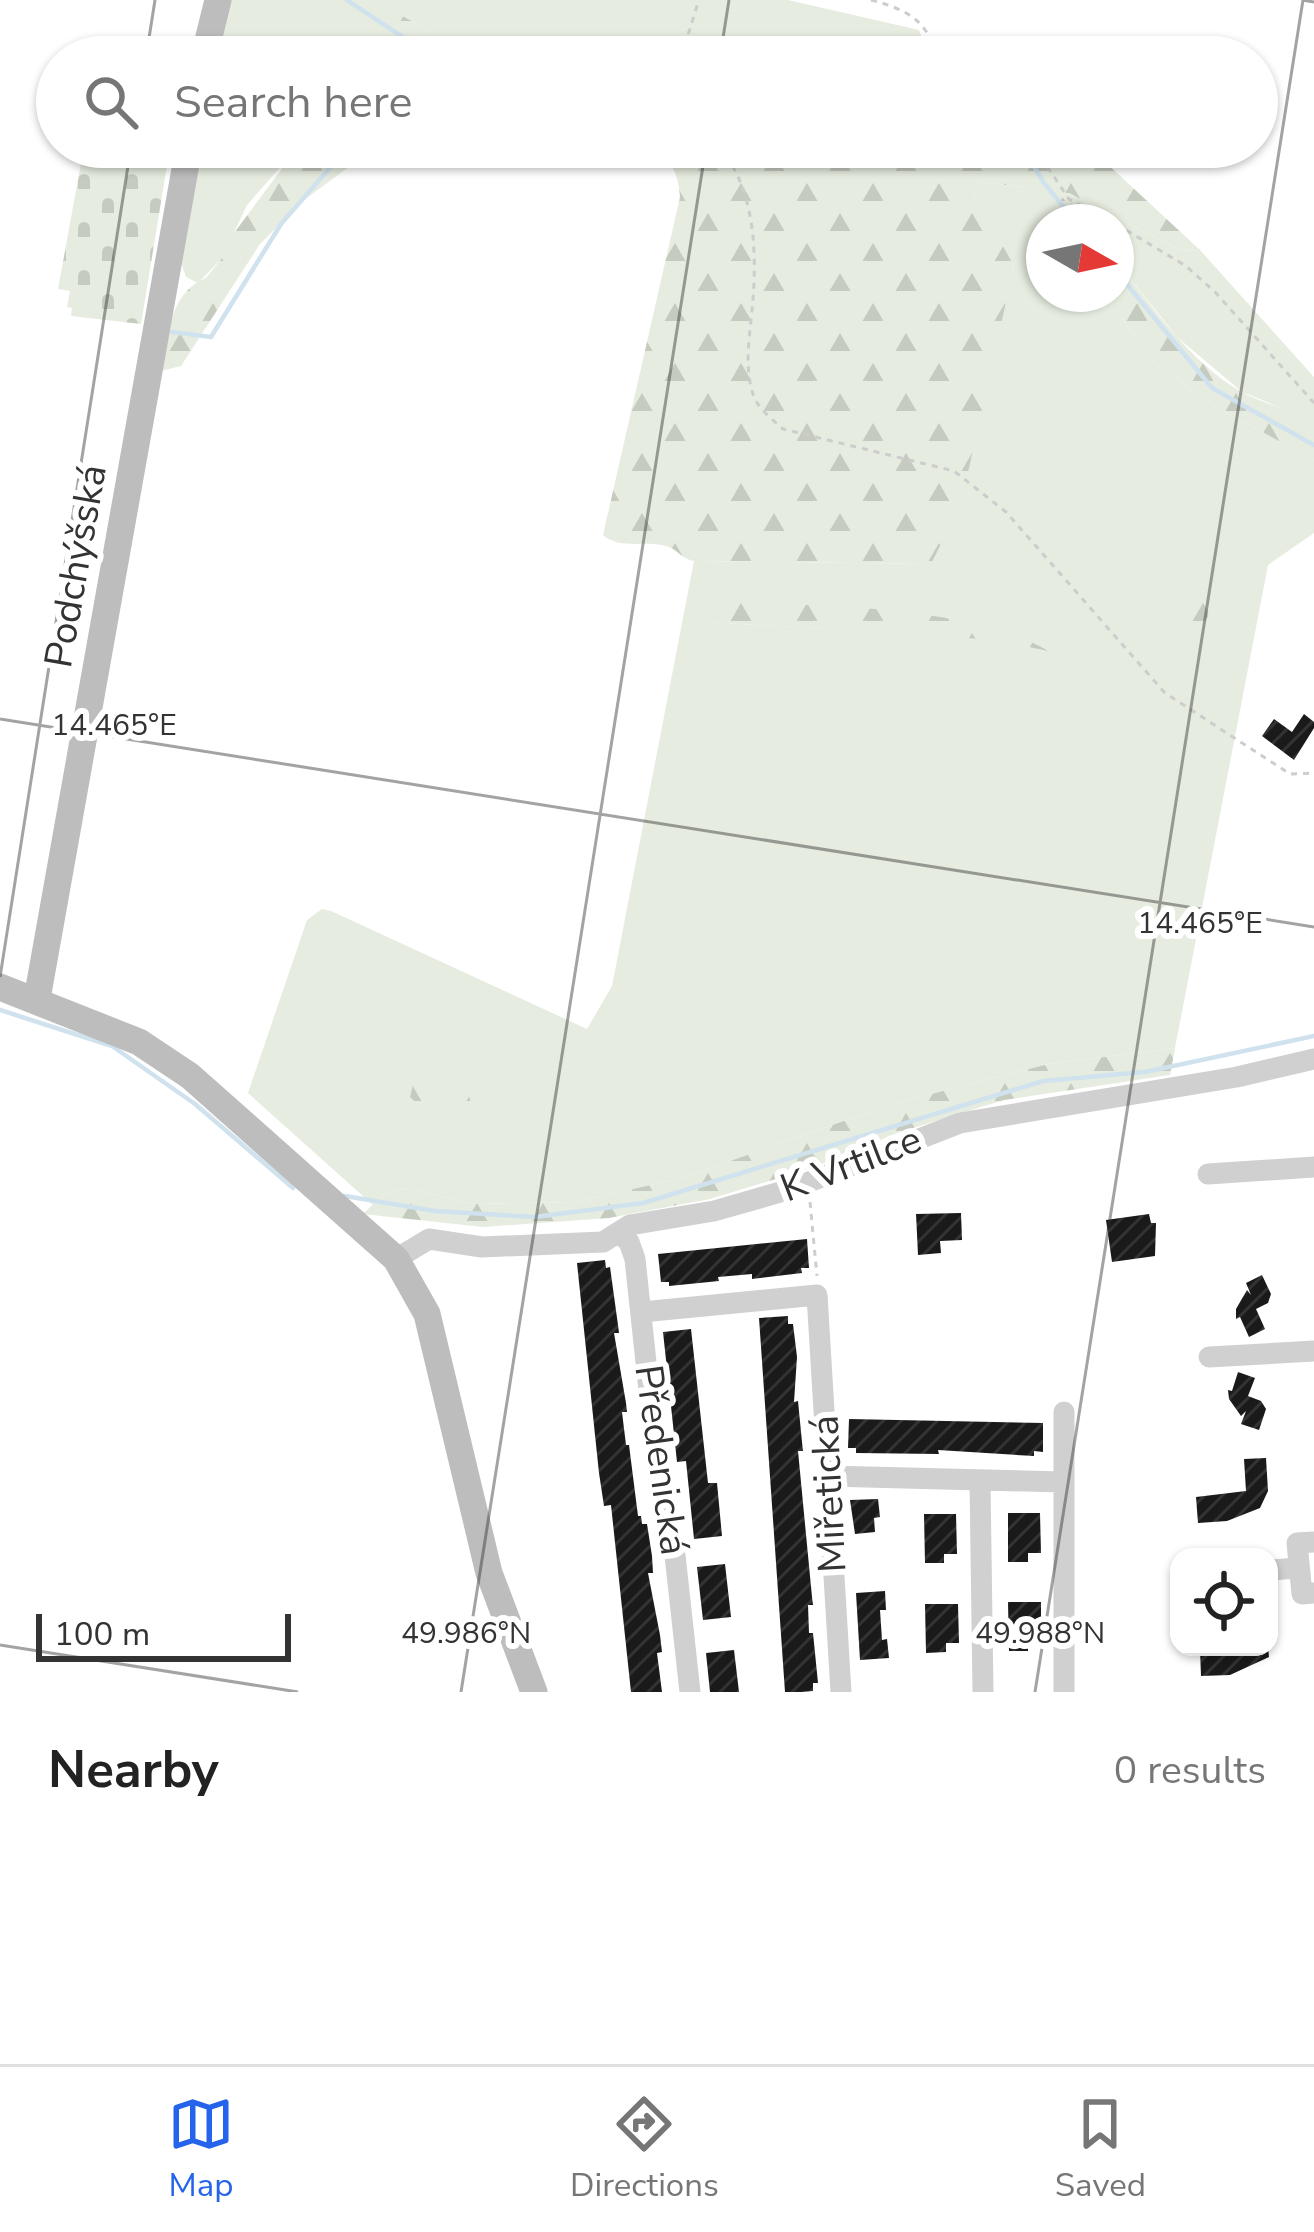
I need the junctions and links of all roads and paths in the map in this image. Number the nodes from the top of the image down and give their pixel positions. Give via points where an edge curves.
1 (218, 0) edge
2 (699, 0) edge
3 (872, 0) edge
4 (210, 36) edge
5 (688, 36) edge
6 (927, 36) edge
7 (185, 168) edge
8 (733, 168) edge
9 (1049, 168) edge
10 (1079, 204) edge
11 (1134, 235) edge
12 (1314, 403) edge
13 (1314, 773) edge
14 (0, 986) edge
15 (37, 999) junction
16 (1314, 1059) edge
17 (1314, 1167) edge
18 (1208, 1174) dead end
19 (808, 1180) junction
20 (619, 1233) junction
21 (396, 1259) junction
22 (817, 1295) junction
23 (642, 1312) junction
24 (1314, 1351) edge
25 (1209, 1357) dead end
26 (1064, 1412) dead end
27 (828, 1476) junction
28 (980, 1481) junction
29 (1062, 1482) junction
30 (1314, 1541) edge
31 (1299, 1568) junction
32 (1278, 1569) edge
33 (1314, 1593) edge
34 (534, 1692) edge
35 (690, 1692) edge
36 (841, 1692) edge
37 (983, 1692) edge
38 (1064, 1692) edge

1 - 4 street
2 - 5 path
3 - 6 path via 903,8
7 - 15 street, Podchýšská
8 - 13 path via 747,202 754,293 748,372 767,415 783,429 932,463 966,480 1006,512 1166,693 1290,774
9 - 10 path
11 - 12 path via 1216,293
14 - 15 street
15 - 21 street via 139,1042 190,1076
16 - 19 street, K Vrtilce via 960,1123
17 - 18 street
19 - 20 street, K Vrtilce
19 - 22 path
20 - 21 street, K Vrtilce via 603,1242 482,1247 429,1239
20 - 23 street, Předenická via 633,1250
21 - 34 street via 427,1315 489,1573
22 - 23 street
22 - 27 street, Miřetická
23 - 35 street, Předenická
24 - 25 street
26 - 29 street
27 - 28 street
27 - 36 street, Miřetická
28 - 29 street
28 - 37 street
29 - 38 street
30 - 31 street via 1297,1543
31 - 32 street
31 - 33 street via 1302,1594

